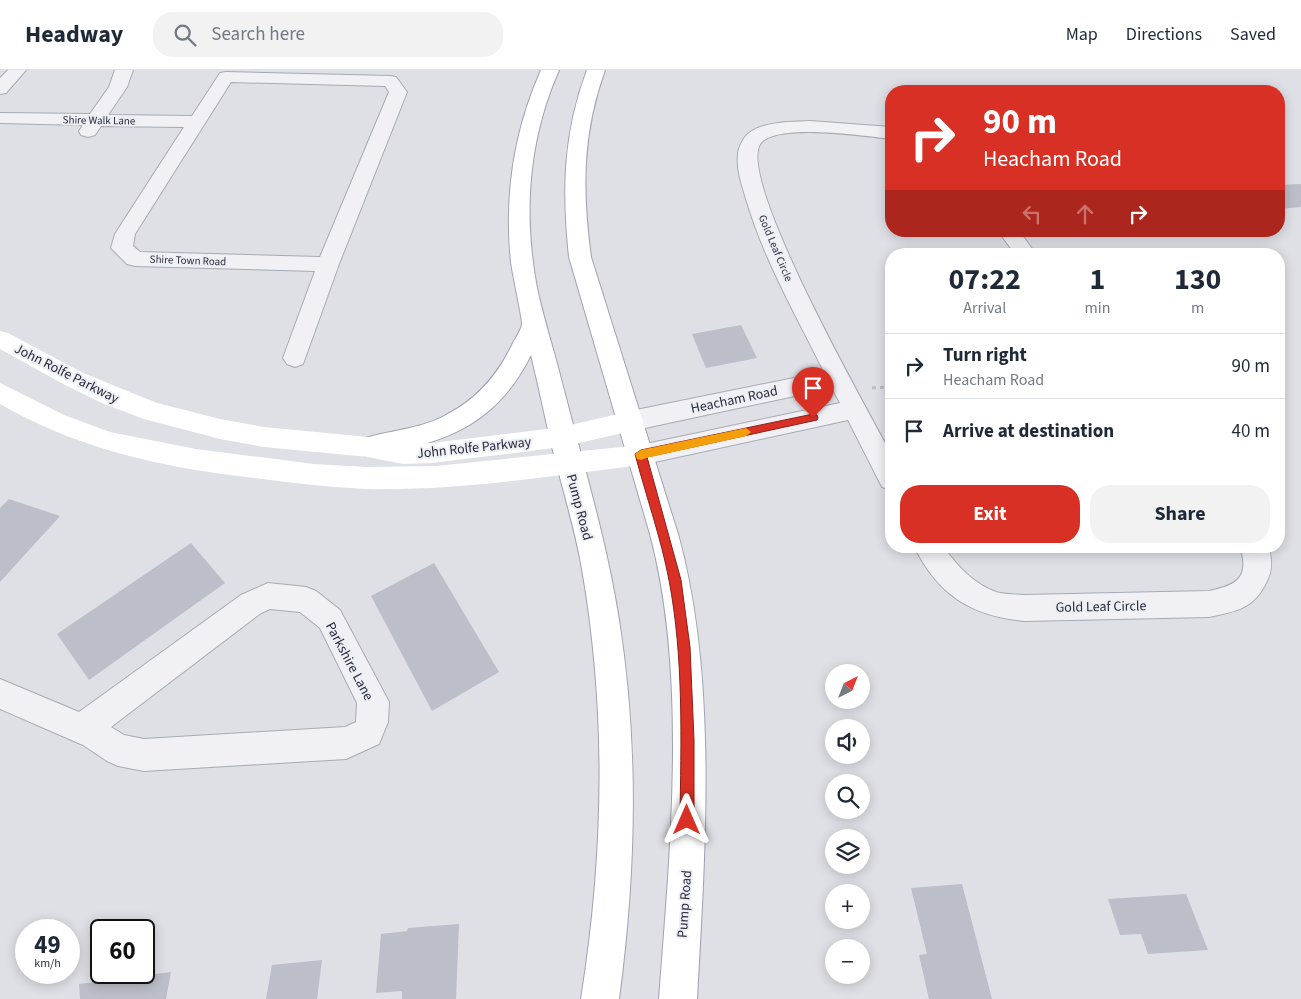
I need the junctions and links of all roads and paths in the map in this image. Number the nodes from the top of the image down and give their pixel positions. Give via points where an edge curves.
1 (17, 70) edge
2 (124, 70) edge
3 (550, 70) edge
4 (596, 70) edge
5 (228, 73) edge
6 (0, 89) edge
7 (0, 118) edge
8 (92, 125) junction
9 (0, 128) edge
10 (193, 129) junction
11 (885, 133) edge
12 (1013, 237) edge
13 (1021, 248) edge
14 (328, 264) junction
15 (534, 324) junction
16 (0, 339) edge
17 (294, 358) dead end
18 (838, 378) junction
19 (885, 388) edge
20 (0, 392) edge
21 (859, 399) junction
22 (631, 421) junction
23 (368, 447) junction
24 (565, 450) junction
25 (641, 454) junction
26 (885, 463) edge
27 (931, 553) edge
28 (1258, 553) edge
29 (0, 694) edge
30 (82, 729) junction
31 (600, 999) edge
32 (678, 999) edge

1 - 6 street
2 - 8 street via 118,87
3 - 15 main road via 525,142 519,202 523,270
4 - 22 main road via 580,116 576,140 573,175 575,220 580,257
5 - 10 street
5 - 14 street via 390,81 398,92
7 - 8 street, Shire Walk Lane
8 - 9 street, Shire Walk Lane
8 - 10 street, Shire Walk Lane
10 - 14 street, Shire Town Road via 125,234 122,248 135,259
11 - 18 street, Gold Leaf Circle via 805,126 778,128 755,137 746,153 761,215 774,250
12 - 13 street
14 - 17 street
15 - 23 main road via 509,372 482,406 440,430
15 - 24 main road
16 - 23 main road, John Rolfe Parkway via 74,379 154,412 264,437
18 - 21 street, Gold Leaf Circle
18 - 22 street, Heacham Road
19 - 21 path
20 - 24 main road, John Rolfe Parkway via 87,436 167,456 245,467 366,478 476,474
21 - 25 street
21 - 26 street, Gold Leaf Circle
22 - 24 main road
22 - 25 main road, Pump Road
23 - 24 main road, John Rolfe Parkway via 403,454
24 - 25 main road
24 - 31 main road, Pump Road via 596,569 612,683 616,770 614,872
25 - 32 main road, Pump Road via 675,580 684,647 688,740 686,860
27 - 28 street, Gold Leaf Circle via 950,577 973,594 998,605 1024,608 1208,604 1234,599 1251,586 1257,574
29 - 30 street, Parkshire Lane
30 - 30 street, Parkshire Lane via 118,750 144,755 346,743 368,733 373,702 330,619 306,600 268,596 251,604

